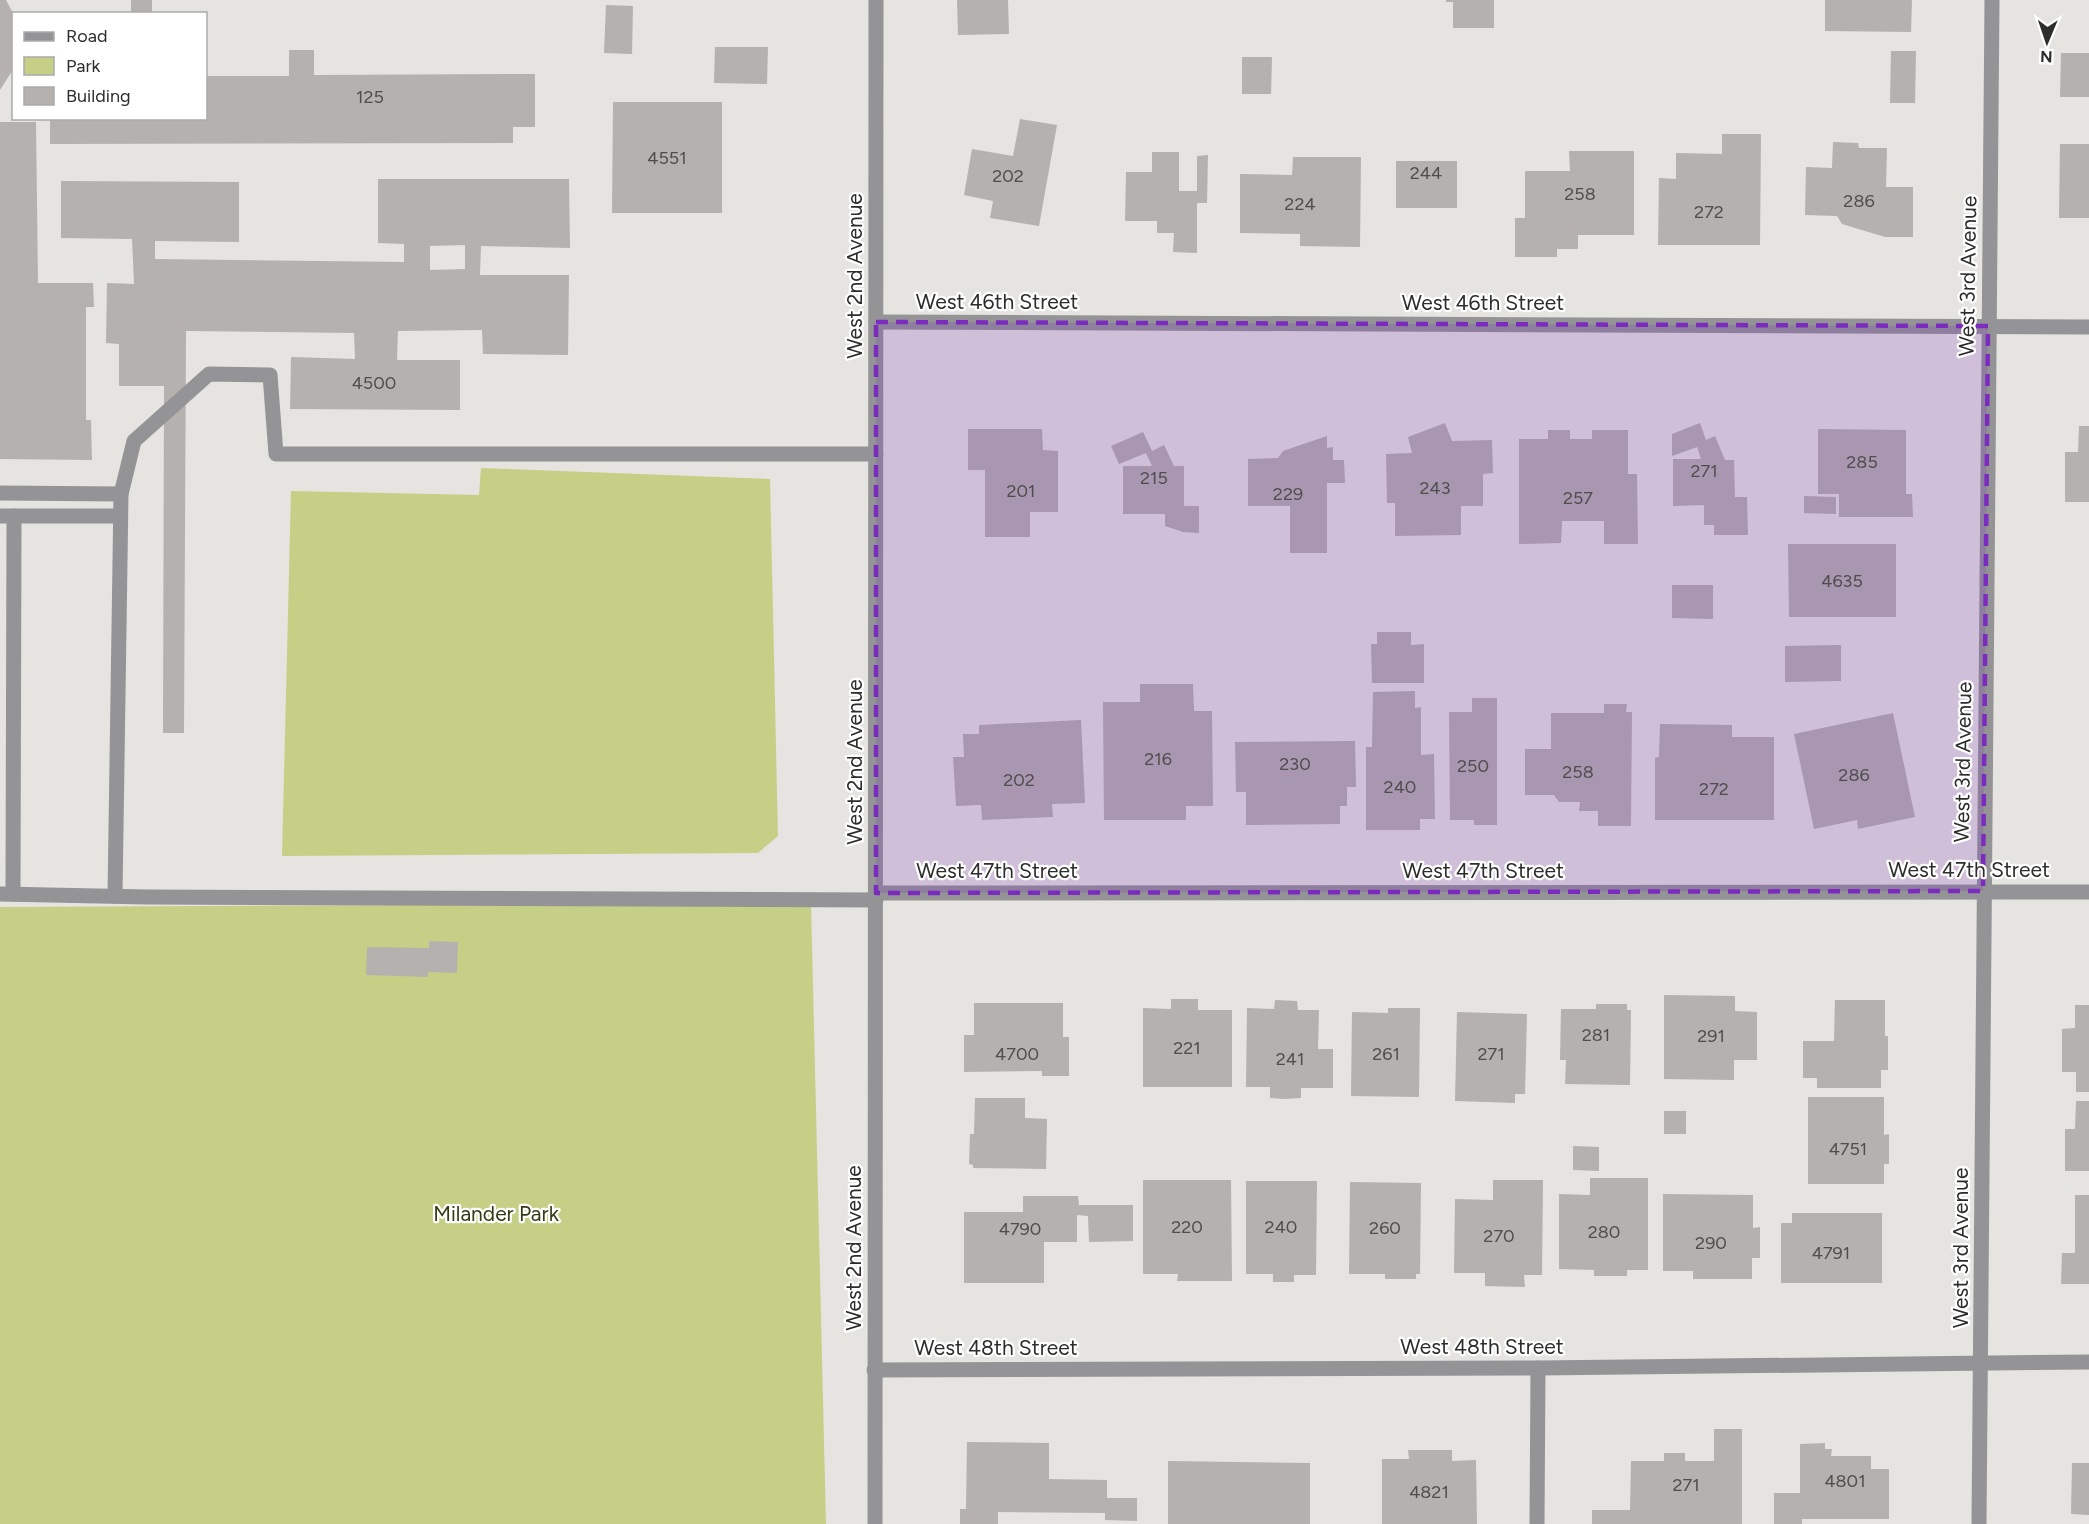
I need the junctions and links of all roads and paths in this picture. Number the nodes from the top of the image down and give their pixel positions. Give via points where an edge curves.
1 (876, 0) edge
2 (1992, 0) edge
3 (876, 322) junction
4 (1988, 326) junction
5 (2089, 327) edge
6 (876, 454) junction
7 (0, 493) edge
8 (121, 494) junction
9 (7, 516) edge
10 (119, 516) junction
11 (1983, 891) junction
12 (2089, 892) edge
13 (6, 894) edge
14 (115, 896) junction
15 (876, 896) junction
16 (1981, 1362) junction
17 (2089, 1362) edge
18 (1538, 1368) junction
19 (874, 1370) junction
20 (875, 1524) edge
21 (1537, 1524) edge
22 (1979, 1524) edge

1 - 3 street, West 2nd Avenue
2 - 4 street, West 3rd Avenue
3 - 4 street, West 46th Street
3 - 6 street, West 2nd Avenue
4 - 5 street, West 46th Street
4 - 11 street, West 3rd Avenue
6 - 8 street via 276,454 270,375 209,374 134,441
6 - 15 street, West 2nd Avenue
7 - 8 street
8 - 10 street
9 - 10 street
9 - 13 street
10 - 14 street
11 - 12 street, West 47th Street
11 - 15 street, West 47th Street
11 - 16 street, West 3rd Avenue
13 - 14 street, West 47th Street
14 - 15 street, West 47th Street
15 - 19 street, West 2nd Avenue
16 - 17 street, West 48th Street
16 - 18 street, West 48th Street
16 - 22 street, West 3rd Avenue
18 - 19 street, West 48th Street
18 - 21 street
19 - 20 street, West 2nd Avenue

